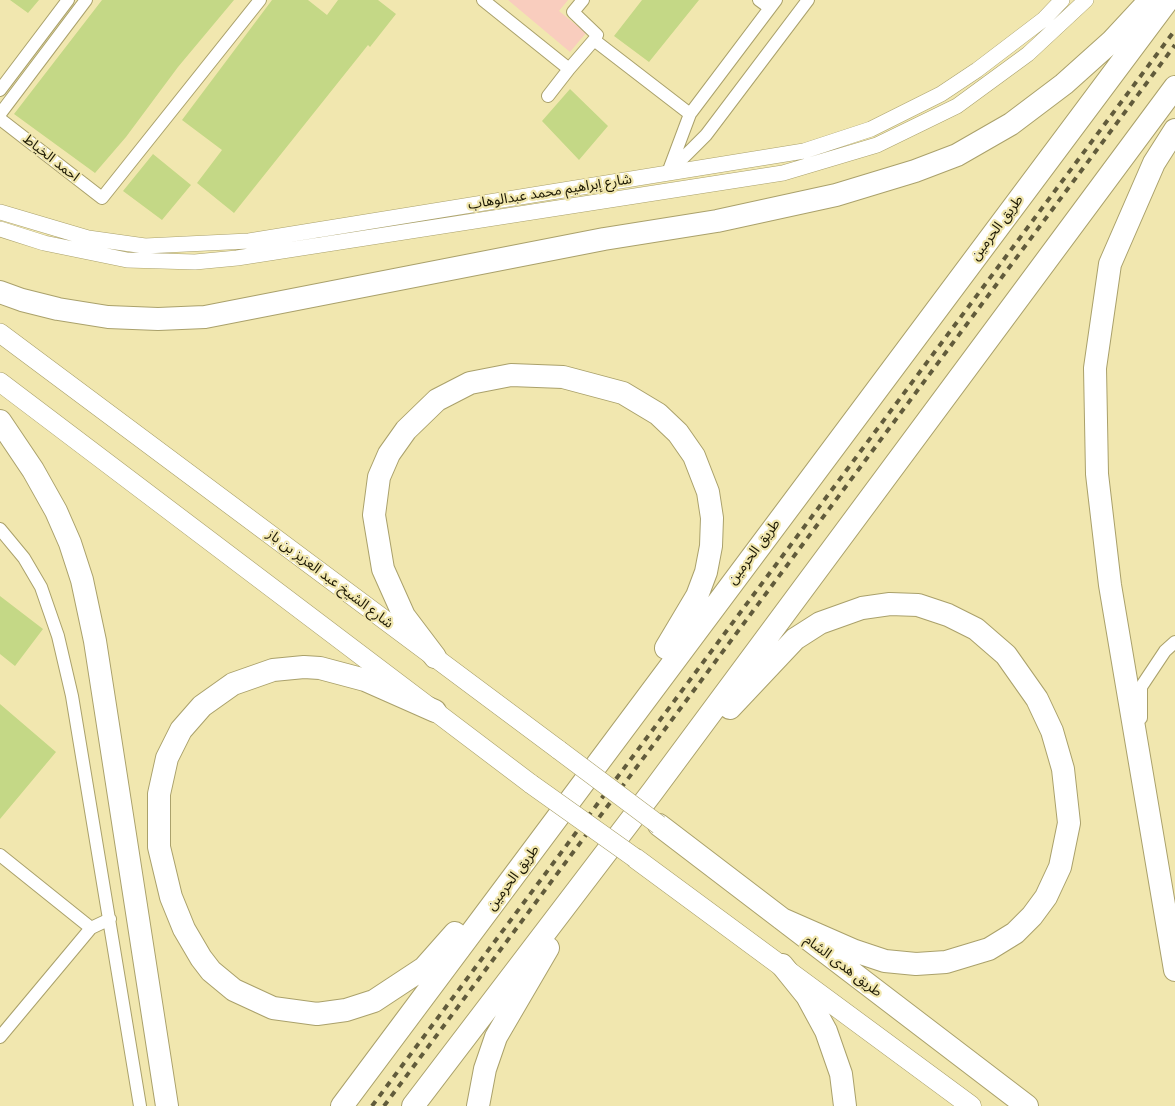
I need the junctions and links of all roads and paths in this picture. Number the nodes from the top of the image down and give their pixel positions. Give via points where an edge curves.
1 (68, 0) edge
2 (86, 0) edge
3 (260, 0) edge
4 (483, 0) edge
5 (583, 0) edge
6 (759, 0) edge
7 (808, 0) edge
8 (1062, 0) edge
9 (1086, 0) edge
10 (1150, 0) edge
11 (1168, 0) edge
12 (773, 4) edge
13 (594, 40) junction
14 (569, 69) junction
15 (1175, 87) edge
16 (0, 90) edge
17 (548, 96) dead end
18 (690, 114) junction
19 (0, 116) edge
20 (1175, 130) edge
21 (668, 173) junction
22 (0, 212) edge
23 (0, 228) edge
24 (0, 292) edge
25 (0, 333) edge
26 (0, 382) edge
27 (0, 421) edge
28 (0, 529) edge
29 (1175, 642) edge
30 (435, 657) junction
31 (435, 711) junction
32 (601, 756) junction
33 (1140, 756) junction
34 (653, 791) junction
35 (553, 825) junction
36 (659, 825) joint
37 (0, 854) edge
38 (635, 858) joint
39 (596, 865) junction
40 (110, 919) junction
41 (782, 919) junction
42 (91, 928) junction
43 (782, 965) junction
44 (1175, 970) edge
45 (0, 1037) edge
46 (140, 1106) edge
47 (167, 1106) edge
48 (342, 1106) edge
49 (413, 1106) edge
50 (478, 1106) edge
51 (845, 1106) edge
52 (971, 1106) edge
53 (1027, 1106) edge

1 - 16 street
2 - 19 street
3 - 19 street, احمد الخياط via 102,198
4 - 14 street
5 - 13 street via 573,12 598,35
6 - 12 street
7 - 21 street via 706,135
8 - 21 street, شارع إبراهيم محمد عبدالوهاب via 1044,19 942,94 871,129 804,151
9 - 23 street via 1028,54 957,106 877,145 783,172 195,262 127,260 44,243
10 - 24 highway via 1099,53 1011,124 957,155 836,195 717,221 604,239 205,317 100,316 31,303
11 - 32 highway, طريق الحرمين
12 - 18 street
13 - 14 street
13 - 18 street
14 - 17 street
15 - 34 highway
18 - 21 street
20 - 33 highway via 1154,163 1110,264 1095,368 1097,474 1110,585
21 - 22 street, شارع إبراهيم محمد عبدالوهاب via 249,241 145,246 88,238
25 - 30 main road, شارع الشيخ عبد العزيز بن باز
26 - 31 main road
27 - 47 highway via 56,511 82,580 95,641
28 - 40 street via 32,571 54,619 72,696
29 - 33 street via 1141,687
30 - 32 highway via 413,630 396,601 383,569 375,533 374,502 380,477 406,430 436,400 458,388 511,375 546,375 580,380 623,393 647,406 678,433 700,467 711,504 711,546 698,596
30 - 36 main road, شارع الشيخ عبد العزيز بن باز, bridge
31 - 35 highway via 351,675 304,667 273,670 245,678 211,698 191,718 174,744 163,776 158,812 159,847 177,913 192,944 211,971 246,997 288,1011 332,1012 374,1001 424,968
31 - 38 main road, bridge
32 - 35 highway, طريق الحرمين
33 - 44 highway
34 - 39 highway
34 - 41 highway via 794,639 834,616 876,606 918,605 976,629 1006,655 1028,684 1052,731 1068,808 1067,838 1060,867 1046,897 1032,916 1003,941 975,955 946,962 916,964 870,957
35 - 48 highway, طريق الحرمين
36 - 41 highway, طريق هدى الشام
37 - 42 street
38 - 43 highway
39 - 49 highway
39 - 50 highway via 496,1037 485,1069
40 - 42 street
40 - 46 street
41 - 53 highway, طريق هدى الشام
42 - 45 street
43 - 51 highway via 807,996 826,1031 842,1074
43 - 52 highway

